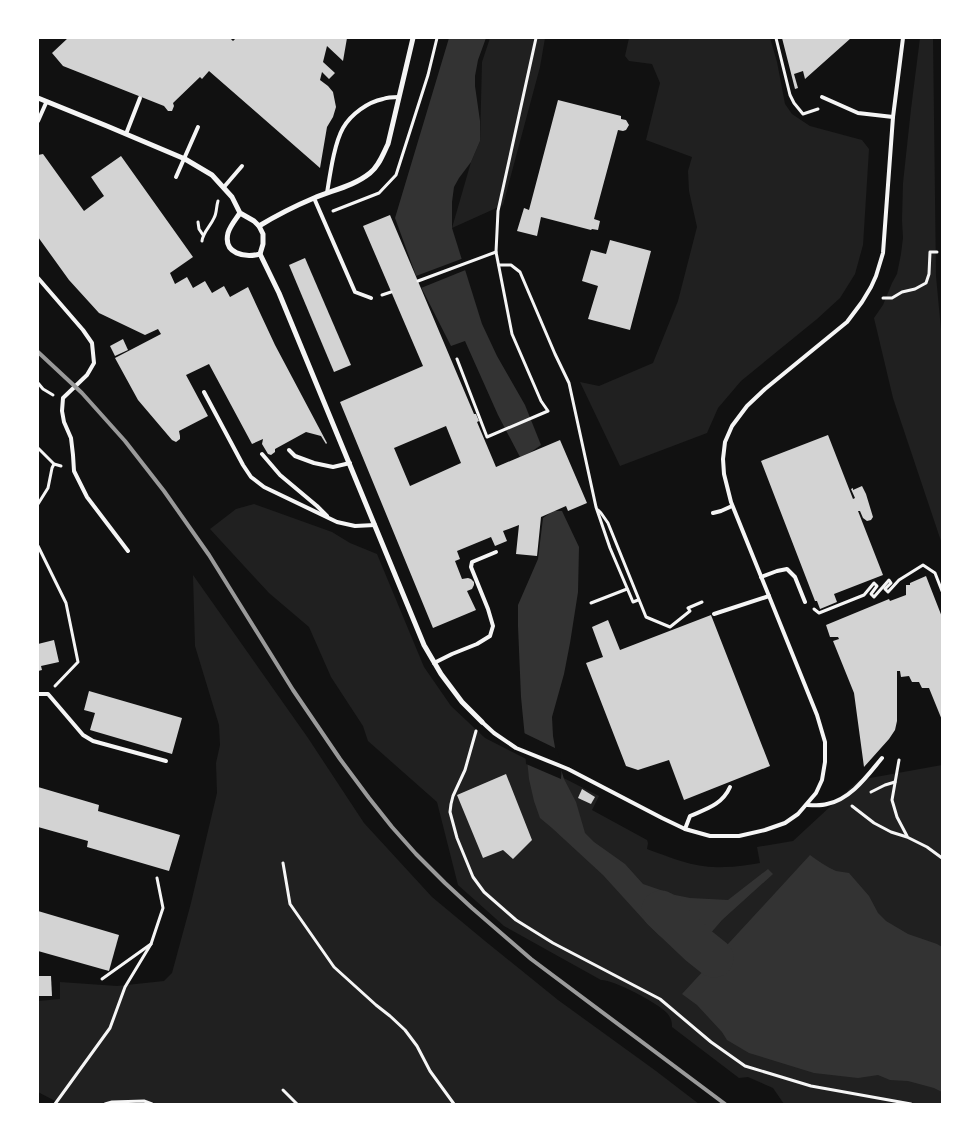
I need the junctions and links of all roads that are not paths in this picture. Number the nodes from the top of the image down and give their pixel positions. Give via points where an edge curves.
1 (413, 38) edge
2 (903, 38) edge
3 (399, 97) junction
4 (822, 97) dead end
5 (38, 98) edge
6 (140, 98) dead end
7 (46, 103) junction
8 (892, 118) junction
9 (38, 121) edge
10 (198, 127) dead end
11 (126, 134) junction
12 (185, 159) junction
13 (242, 166) dead end
14 (176, 177) dead end
15 (224, 187) junction
16 (327, 194) junction
17 (314, 198) junction
18 (240, 213) junction
19 (259, 226) junction
20 (260, 254) junction
21 (38, 278) edge
22 (371, 298) dead end
23 (204, 392) dead end
24 (289, 450) dead end
25 (262, 454) dead end
26 (350, 463) junction
27 (732, 506) junction
28 (713, 514) dead end
29 (329, 518) junction
30 (375, 525) junction
31 (128, 551) dead end
32 (496, 552) dead end
33 (761, 577) junction
34 (769, 596) junction
35 (805, 602) dead end
36 (714, 614) dead end
37 (434, 663) junction
38 (38, 694) edge
39 (482, 722) joint
40 (882, 758) dead end
41 (166, 761) dead end
42 (730, 788) dead end
43 (807, 804) junction
44 (684, 829) junction

1 - 3 street
2 - 8 lane
3 - 16 street via 381,161 371,173 355,183
3 - 16 lane via 364,106 342,129
4 - 8 lane via 858,113
5 - 7 street
6 - 11 lane
7 - 9 lane
7 - 11 street
8 - 27 lane via 883,253 871,288 847,322 765,389 732,426 725,442 723,459
10 - 12 lane
11 - 12 street
12 - 14 lane
12 - 15 street via 212,175
13 - 15 lane
15 - 18 street
16 - 17 street
17 - 19 street
17 - 22 lane via 355,292
18 - 19 street
18 - 20 street via 229,232 228,243 240,255
19 - 20 street via 263,234
20 - 26 street
21 - 31 lane via 92,343 94,364 63,398 62,411 71,438 74,471 87,497
23 - 29 lane via 250,477
24 - 26 lane via 295,456 314,463 333,467
25 - 29 lane via 280,475
26 - 30 street
27 - 28 lane
27 - 33 lane
29 - 30 lane via 355,526
30 - 37 street
32 - 37 lane via 472,562 471,567 493,626 490,636
33 - 34 lane
33 - 35 lane via 787,569 795,577
34 - 36 lane
34 - 43 lane via 825,742 822,780
37 - 39 street via 462,702
38 - 41 lane via 48,694 83,735
39 - 44 lane via 516,748 568,769
40 - 43 lane via 852,792 840,800 826,805
42 - 44 lane via 715,805 690,816
43 - 44 lane via 785,823 739,836 710,836

